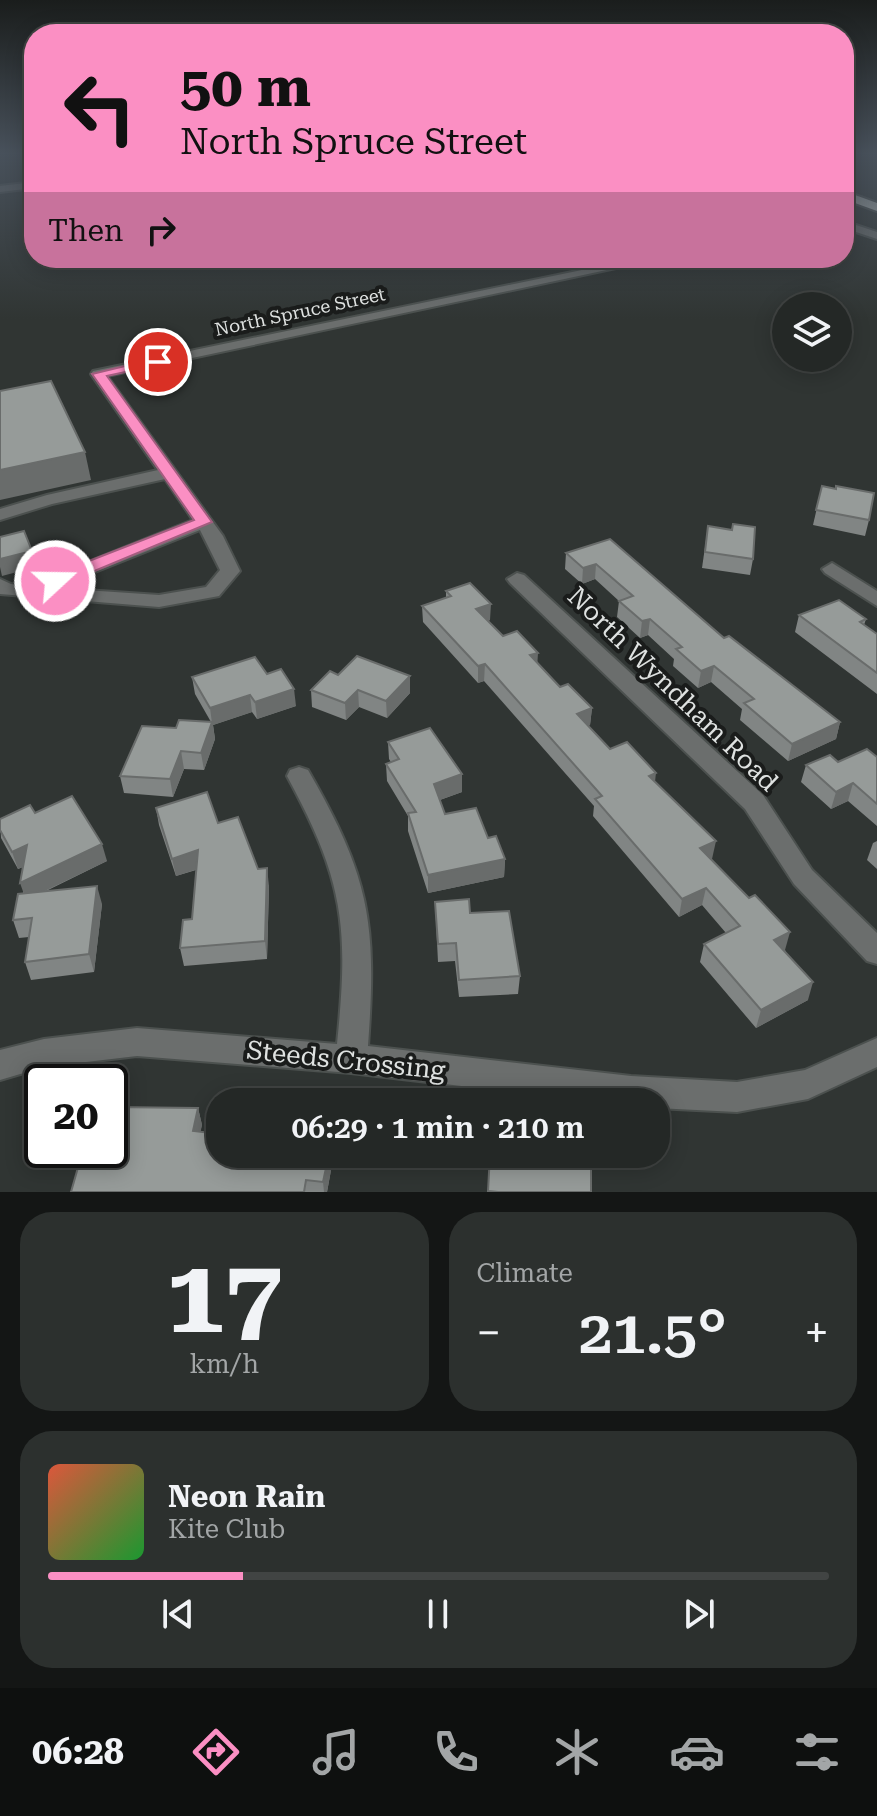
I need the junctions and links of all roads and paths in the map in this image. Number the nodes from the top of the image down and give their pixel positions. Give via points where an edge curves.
1 (854, 228) edge
2 (877, 236) edge
3 (609, 268) edge
4 (169, 473) junction
5 (0, 515) edge
6 (209, 529) junction
7 (832, 569) dead end
8 (517, 579) dead end
9 (0, 585) edge
10 (30, 590) junction
11 (877, 600) edge
12 (299, 776) dead end
13 (877, 952) edge
14 (877, 1052) edge
15 (351, 1059) junction
16 (0, 1065) edge

1 - 2 street
3 - 4 street, North Spruce Street via 98,374
4 - 5 street
4 - 6 street, North Spruce Street
6 - 10 street
6 - 10 street, North Spruce Street via 230,571 212,592 159,601
7 - 11 street
8 - 13 street, North Wyndham Road via 754,802 803,877
9 - 10 street
12 - 15 street via 328,824 354,890 361,953
14 - 15 street, Steeds Crossing via 808,1084 737,1097 631,1091
15 - 16 street, Steeds Crossing via 137,1042 44,1053

